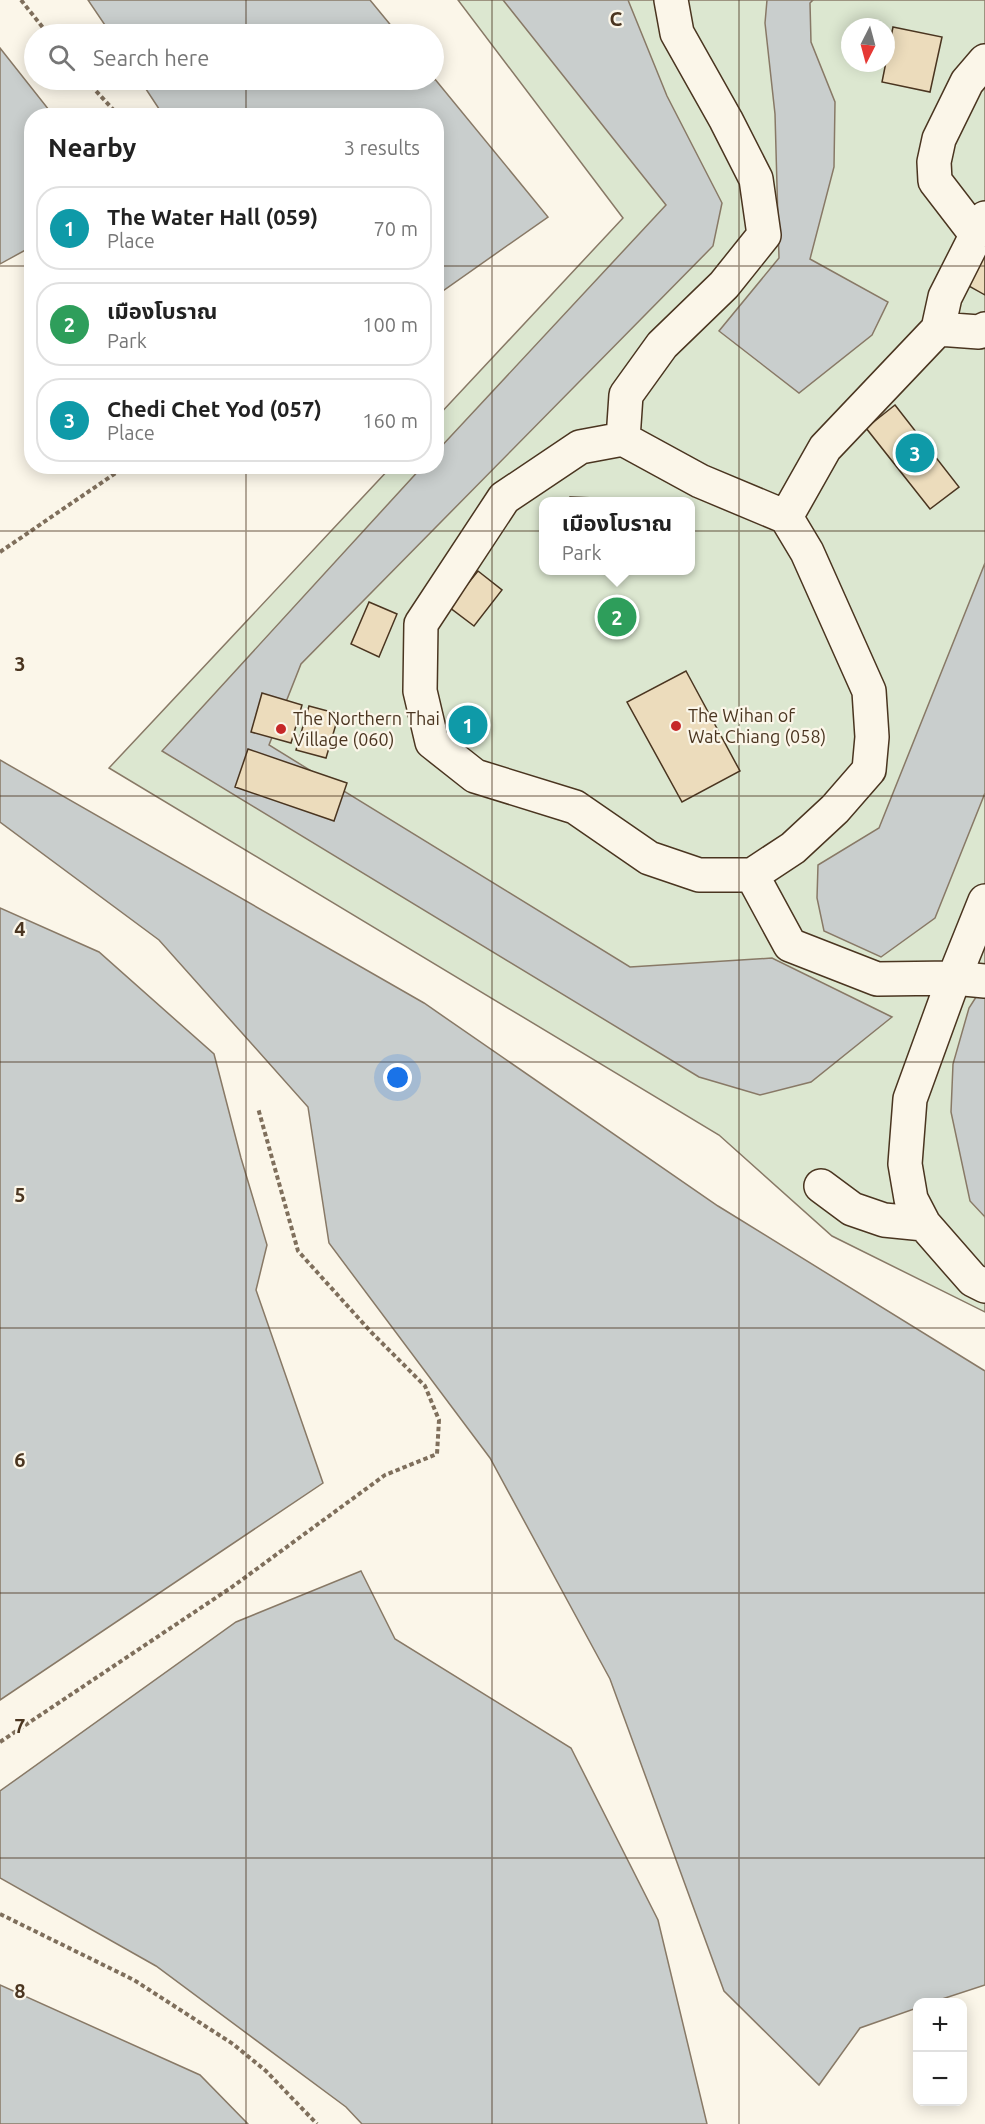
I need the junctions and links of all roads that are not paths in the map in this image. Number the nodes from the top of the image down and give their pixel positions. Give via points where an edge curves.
1 (671, 0) edge
2 (985, 61) edge
3 (980, 226) edge
4 (938, 329) junction
5 (985, 329) edge
6 (623, 439) junction
7 (786, 517) junction
8 (752, 874) junction
9 (985, 901) edge
10 (973, 980) edge
11 (821, 1186) dead end
12 (924, 1224) junction
13 (985, 1286) edge

1 - 6 lane via 677,33 756,179 764,235 724,285 662,345 626,395
2 - 3 lane via 967,82 939,139 934,162 935,181
3 - 4 lane via 945,297
4 - 5 lane
4 - 7 lane via 825,448
6 - 7 lane via 700,481
6 - 8 lane via 580,447 504,498 421,624 420,692 432,742 475,776 575,807 649,858 699,875
7 - 8 lane via 807,552 869,691 869,770 793,848
8 - 10 lane via 790,945 877,979
9 - 10 lane
10 - 12 lane via 910,1099 905,1164 911,1199
11 - 12 lane via 852,1209 884,1220
12 - 13 lane via 973,1280

